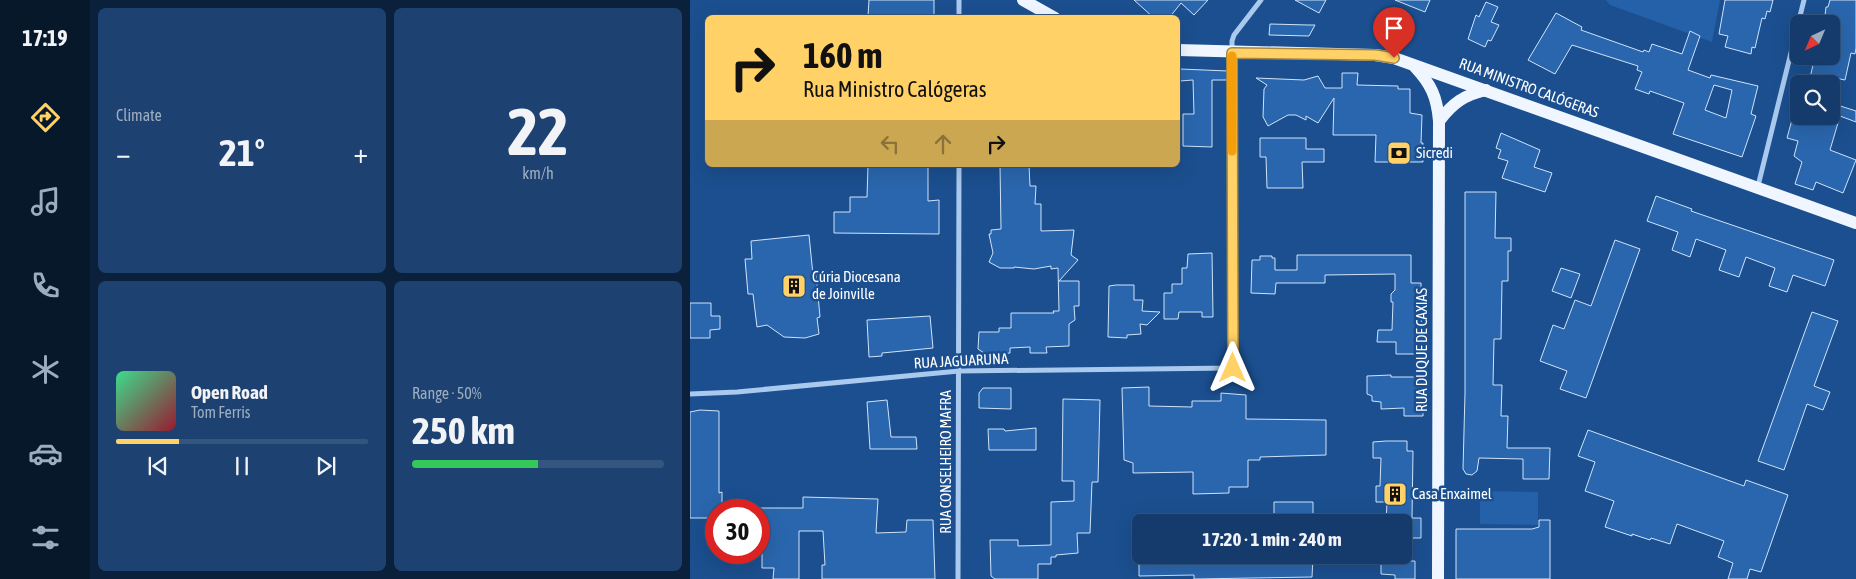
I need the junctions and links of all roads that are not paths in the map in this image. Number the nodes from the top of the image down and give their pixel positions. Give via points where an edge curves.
1 (959, 0) edge
2 (1023, 0) edge
3 (1260, 0) edge
4 (1804, 0) edge
5 (959, 15) edge
6 (1050, 15) edge
7 (1180, 50) edge
8 (1232, 53) junction
9 (1413, 65) junction
10 (1486, 90) junction
11 (1439, 120) junction
12 (959, 167) edge
13 (1757, 188) junction
14 (1856, 224) edge
15 (959, 371) junction
16 (690, 394) edge
17 (958, 579) edge
18 (1438, 579) edge

1 - 5 street
2 - 6 main road
3 - 8 street via 1234,35
4 - 13 street
7 - 8 main road, RUA MINISTRO CALÓGERAS
8 - 9 main road, RUA MINISTRO CALÓGERAS via 1375,55
8 - 15 street, RUA JAGUARUNA via 1233,368
9 - 10 main road, RUA MINISTRO CALÓGERAS
9 - 11 main road, RUA DUQUE DE CAXIAS via 1434,90
10 - 11 main road via 1462,97
10 - 13 main road, RUA MINISTRO CALÓGERAS
11 - 18 main road, RUA DUQUE DE CAXIAS
12 - 15 street, RUA CONSELHEIRO MAFRA
13 - 14 main road, RUA MINISTRO CALÓGERAS
15 - 16 street, RUA JAGUARUNA
15 - 17 street, RUA CONSELHEIRO MAFRA

